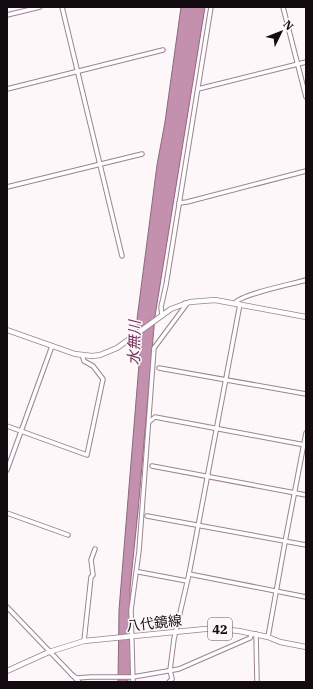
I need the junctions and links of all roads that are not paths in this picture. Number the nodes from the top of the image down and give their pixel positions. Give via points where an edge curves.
1 (40, 7) edge
2 (62, 7) edge
3 (211, 7) edge
4 (283, 7) edge
5 (7, 15) edge
6 (163, 50) dead end
7 (306, 62) edge
8 (298, 64) junction
9 (76, 72) junction
10 (198, 89) junction
11 (7, 90) edge
12 (306, 97) edge
13 (142, 154) dead end
14 (99, 164) junction
15 (306, 171) edge
16 (7, 187) edge
17 (179, 203) junction
18 (122, 256) dead end
19 (306, 280) edge
20 (185, 303) junction
21 (237, 304) junction
22 (161, 316) junction
23 (306, 317) edge
24 (7, 330) edge
25 (52, 346) junction
26 (82, 355) junction
27 (159, 368) dead end
28 (225, 380) junction
29 (306, 394) edge
30 (149, 422) junction
31 (7, 426) edge
32 (215, 428) junction
33 (21, 431) junction
34 (306, 433) edge
35 (305, 445) edge
36 (152, 466) dead end
37 (7, 470) edge
38 (206, 476) junction
39 (294, 493) junction
40 (306, 495) edge
41 (7, 513) edge
42 (147, 516) dead end
43 (198, 525) junction
44 (68, 535) dead end
45 (285, 542) junction
46 (306, 545) edge
47 (95, 549) dead end
48 (139, 572) dead end
49 (189, 574) junction
50 (187, 581) junction
51 (276, 591) junction
52 (306, 597) edge
53 (7, 607) edge
54 (176, 632) junction
55 (253, 634) junction
56 (132, 637) junction
57 (268, 637) junction
58 (84, 641) junction
59 (306, 647) edge
60 (49, 652) junction
61 (170, 670) junction
62 (7, 671) edge
63 (72, 675) junction
64 (133, 677) junction
65 (79, 682) edge
66 (133, 682) edge
67 (169, 682) edge
68 (257, 682) edge

1 - 5 street
2 - 9 street
3 - 10 street
4 - 8 street
6 - 9 street
7 - 8 street
8 - 10 street
8 - 12 street
9 - 11 street
9 - 14 street
10 - 17 street
13 - 14 street
14 - 16 street
14 - 18 street
15 - 17 street
17 - 22 street
19 - 21 street via 252,294 238,299
20 - 21 main road via 208,300
20 - 22 main road
20 - 30 street via 154,348
21 - 23 main road
21 - 28 street
22 - 26 main road via 117,348 100,355
24 - 25 main road
25 - 26 main road
25 - 33 street
26 - 33 street via 84,361 93,366 103,379 86,455
27 - 28 street
28 - 29 street
28 - 32 street
30 - 32 street via 155,417
30 - 56 street via 132,610
31 - 33 street
32 - 35 street
32 - 38 street
33 - 37 street
34 - 35 street
35 - 39 street
36 - 38 street
38 - 39 street
38 - 43 street
39 - 40 street
39 - 45 street
41 - 44 street
42 - 43 street
43 - 45 street
43 - 49 street
45 - 46 street
45 - 51 street
47 - 58 street via 91,560 93,574
48 - 50 street
49 - 50 street
49 - 51 street
50 - 54 street
51 - 52 street
51 - 57 street
53 - 60 street
54 - 55 main road, 八代鏡線 / 42 via 220,629
54 - 56 main road, 八代鏡線 / 42
54 - 61 street
55 - 57 main road, 八代鏡線 / 42
55 - 61 street via 250,638 179,669
55 - 68 street
56 - 58 main road, 八代鏡線 / 42
56 - 64 street
57 - 59 main road, 八代鏡線 / 42
58 - 60 main road, 八代鏡線 / 42
60 - 62 main road, 八代鏡線 / 42
60 - 63 street
61 - 64 street
61 - 67 street via 172,679
63 - 64 street via 77,678
63 - 65 street
64 - 66 street

